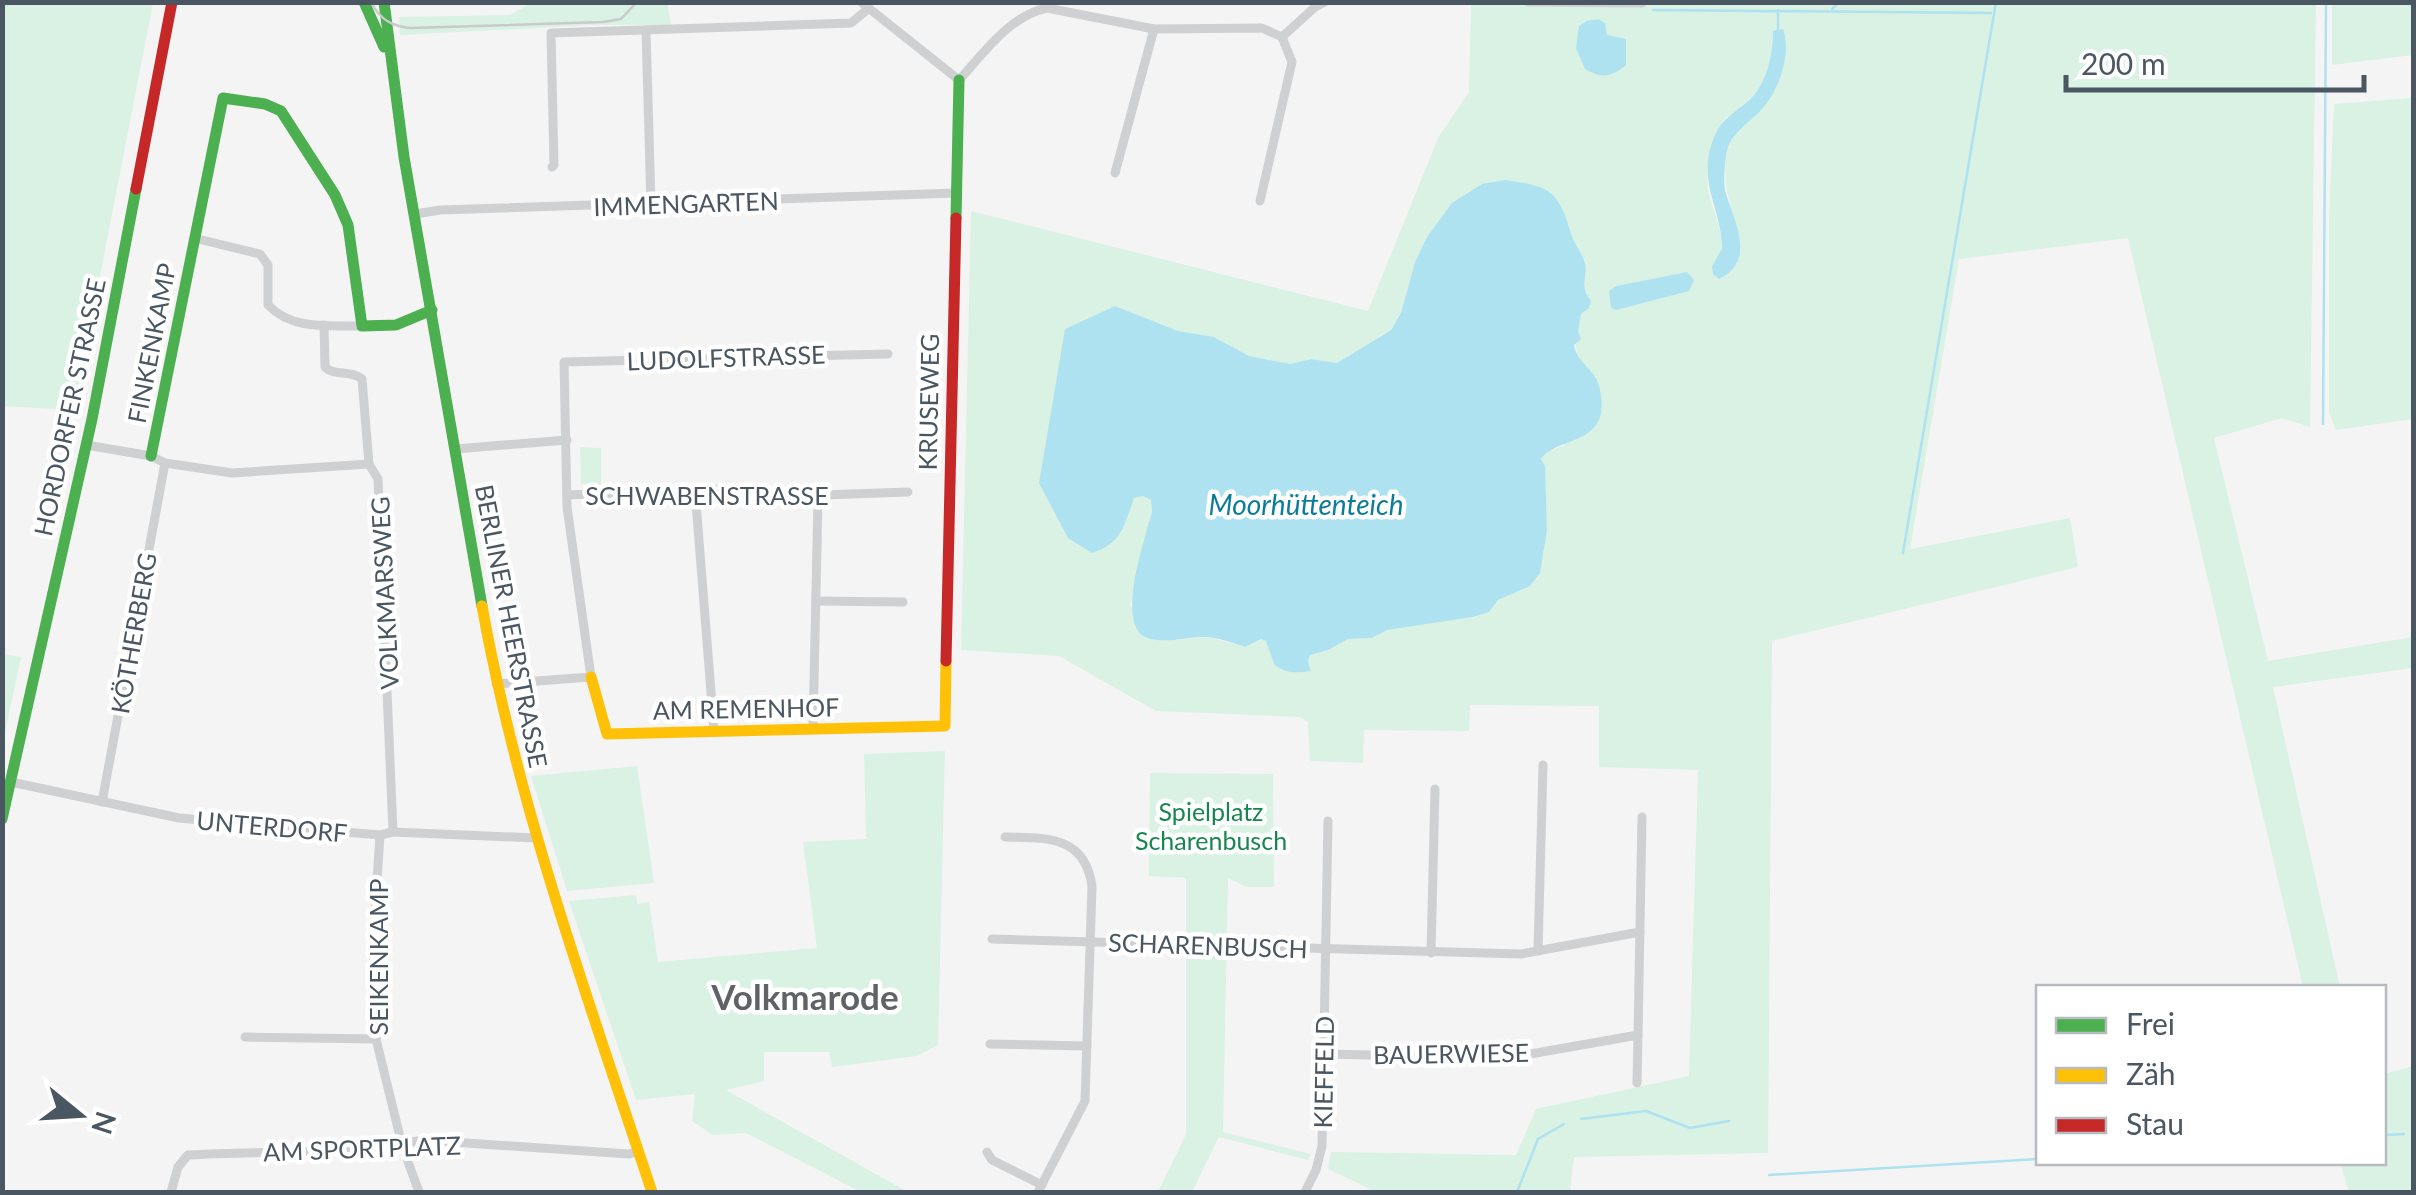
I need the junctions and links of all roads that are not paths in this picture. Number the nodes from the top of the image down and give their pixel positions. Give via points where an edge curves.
1 (172, 2) edge
2 (364, 2) edge
3 (384, 2) edge
4 (1325, 2) edge
5 (1528, 2) edge
6 (1642, 3) edge
7 (865, 6) edge
8 (646, 30) junction
9 (1154, 30) junction
10 (382, 38) junction
11 (1282, 38) junction
12 (958, 80) junction
13 (552, 166) dead end
14 (1116, 173) dead end
15 (956, 194) junction
16 (1260, 201) dead end
17 (651, 205) junction
18 (415, 214) junction
19 (194, 238) junction
20 (432, 310) junction
21 (324, 325) junction
22 (362, 326) junction
23 (888, 354) dead end
24 (567, 440) junction
25 (86, 444) junction
26 (455, 450) junction
27 (151, 456) junction
28 (165, 464) junction
29 (369, 464) junction
30 (695, 490) junction
31 (908, 492) dead end
32 (567, 496) junction
33 (818, 500) junction
34 (816, 601) junction
35 (903, 602) dead end
36 (591, 678) junction
37 (496, 684) junction
38 (945, 726) joint
39 (813, 728) junction
40 (714, 730) junction
41 (1543, 765) dead end
42 (11, 782) junction
43 (1435, 790) dead end
44 (102, 802) junction
45 (1642, 817) dead end
46 (2, 819) edge
47 (1328, 821) dead end
48 (393, 832) junction
49 (380, 835) junction
50 (1004, 836) dead end
51 (536, 838) junction
52 (1640, 932) junction
53 (992, 939) dead end
54 (1090, 941) junction
55 (1325, 949) junction
56 (1538, 951) junction
57 (1432, 953) junction
58 (1638, 1036) junction
59 (244, 1037) dead end
60 (376, 1040) junction
61 (990, 1044) dead end
62 (1087, 1046) junction
63 (1323, 1054) junction
64 (1637, 1083) dead end
65 (402, 1145) junction
66 (638, 1151) junction
67 (987, 1152) dead end
68 (1040, 1189) edge
69 (170, 1192) edge
70 (419, 1192) edge
71 (652, 1192) edge
72 (1305, 1192) edge

1 - 25 main road, HORDORFER STRASSE
2 - 10 main road
3 - 10 main road
4 - 11 street
5 - 6 street
7 - 8 street via 851,24
7 - 12 street
8 - 13 street via 551,33
8 - 17 street
9 - 11 street via 1262,28
9 - 12 street via 1062,8 1031,11
9 - 14 street
10 - 18 main road, BERLINER HEERSTRASSE
11 - 16 street via 1292,62
12 - 15 main road, KRUSEWEG
15 - 17 street, IMMENGARTEN
15 - 38 main road, KRUSEWEG
17 - 18 street, IMMENGARTEN
18 - 20 main road, BERLINER HEERSTRASSE
19 - 21 street, FINKENKAMP via 260,254 268,265 268,306 290,320
19 - 22 main road, FINKENKAMP via 224,98 276,108 345,215
19 - 27 main road, FINKENKAMP
20 - 22 main road, FINKENKAMP via 396,324
20 - 26 main road, BERLINER HEERSTRASSE
21 - 22 street, FINKENKAMP
21 - 29 street, VOLKMARSWEG via 325,366 362,379
23 - 24 street, LUDOLFSTRASSE via 564,362
24 - 26 street
24 - 32 street
25 - 27 street
25 - 42 main road, HORDORFER STRASSE
26 - 37 main road, BERLINER HEERSTRASSE
27 - 28 street
28 - 29 street via 232,473
28 - 44 street, KÖTHERBERG
29 - 48 street, VOLKMARSWEG via 378,479
30 - 32 street, SCHWABENSTRASSE
30 - 33 street, SCHWABENSTRASSE
30 - 40 street
31 - 33 street, SCHWABENSTRASSE
32 - 36 street
33 - 34 street
34 - 35 street
34 - 39 street
36 - 37 street
36 - 40 main road, AM REMENHOF via 607,734
37 - 51 main road, BERLINER HEERSTRASSE
38 - 39 main road, AM REMENHOF
39 - 40 main road, AM REMENHOF
41 - 56 street
42 - 44 street, UNTERDORF
42 - 46 main road, HORDORFER STRASSE
43 - 57 street
44 - 49 street, UNTERDORF via 179,818
45 - 52 street
47 - 55 street, SCHARENBUSCH
48 - 49 street, UNTERDORF
48 - 51 street, UNTERDORF
49 - 60 street, SEIKENKAMP via 372,944
50 - 54 street via 1056,840 1086,860
51 - 66 main road, BERLINER HEERSTRASSE
52 - 56 street, SCHARENBUSCH
52 - 58 street
53 - 54 street, SCHARENBUSCH
54 - 55 street, SCHARENBUSCH
54 - 62 street
55 - 57 street, SCHARENBUSCH
55 - 63 street, KIEFFELD
56 - 57 street, SCHARENBUSCH
58 - 63 street, BAUERWIESE via 1508,1058
58 - 64 street
59 - 60 street
60 - 65 street, SEIKENKAMP
61 - 62 street
62 - 68 street via 1085,1101
63 - 72 street, KIEFFELD via 1322,1146
65 - 66 street, AM SPORTPLATZ via 424,1140
65 - 69 street, AM SPORTPLATZ via 188,1155
65 - 70 street, SEIKENKAMP
66 - 71 main road, BERLINER HEERSTRASSE
67 - 68 street

